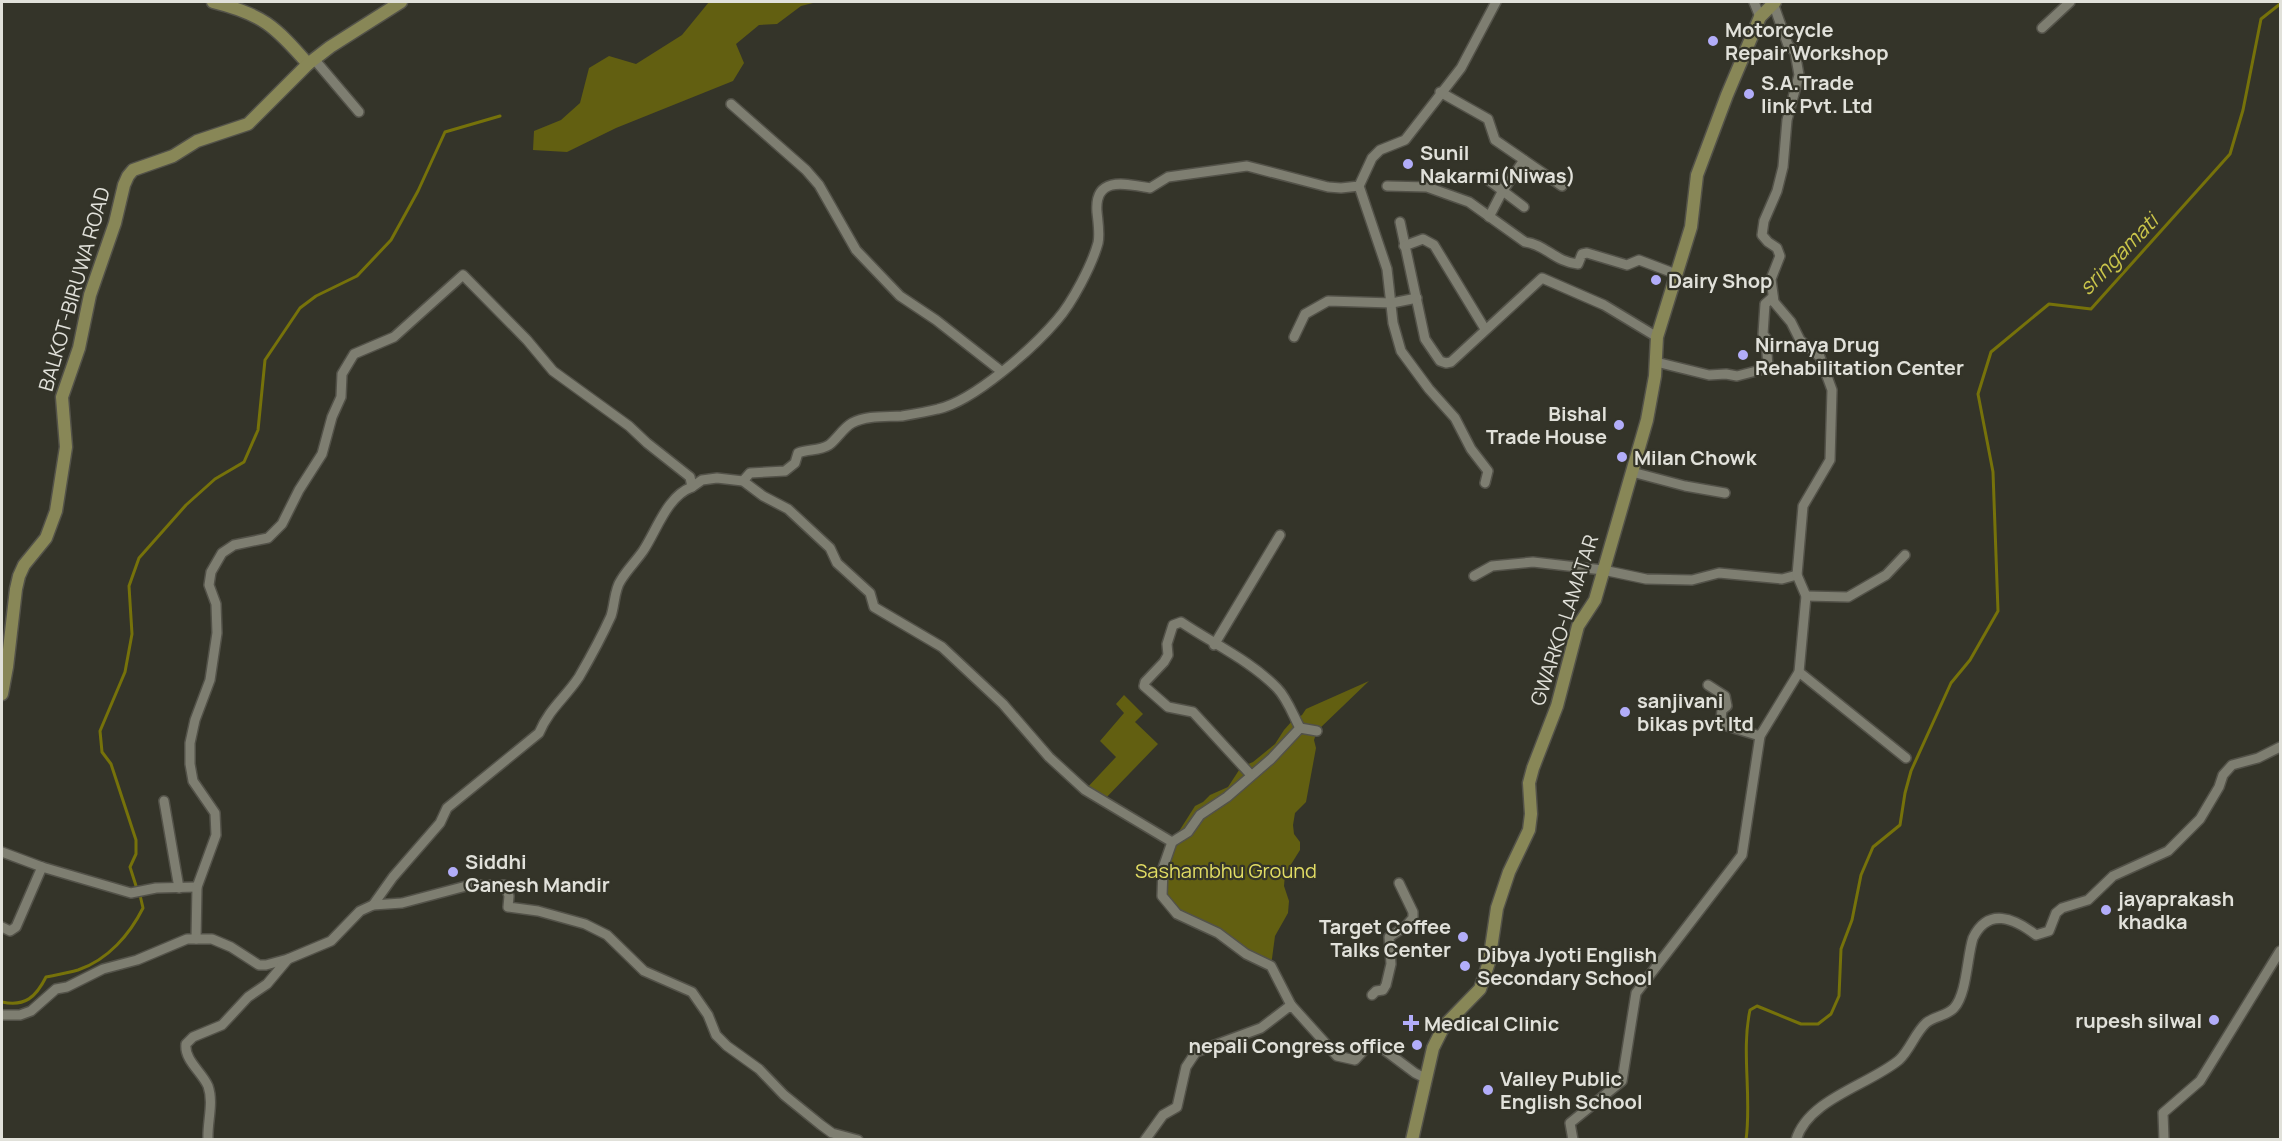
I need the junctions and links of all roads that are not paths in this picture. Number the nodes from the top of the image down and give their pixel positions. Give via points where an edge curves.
1 (213, 2) edge
2 (401, 2) edge
3 (1496, 2) edge
4 (1754, 2) edge
5 (1774, 2) edge
6 (2070, 2) edge
7 (1760, 17) junction
8 (2042, 28) dead end
9 (311, 62) junction
10 (1440, 92) junction
11 (731, 104) dead end
12 (359, 112) dead end
13 (1524, 160) junction
14 (1483, 176) dead end
15 (1359, 186) junction
16 (1387, 186) dead end
17 (1562, 186) dead end
18 (1502, 192) junction
19 (1524, 207) dead end
20 (1489, 217) junction
21 (1400, 222) dead end
22 (1404, 246) junction
23 (1676, 274) junction
24 (1773, 297) junction
25 (1417, 298) junction
26 (1392, 303) junction
27 (1485, 329) junction
28 (1294, 337) dead end
29 (1657, 337) junction
30 (1656, 362) junction
31 (1001, 371) junction
32 (1632, 472) junction
33 (742, 481) junction
34 (1485, 483) dead end
35 (692, 487) junction
36 (1725, 493) dead end
37 (1280, 535) dead end
38 (1905, 555) dead end
39 (1603, 570) junction
40 (1797, 574) junction
41 (1474, 576) dead end
42 (1806, 596) junction
43 (1214, 645) junction
44 (1799, 672) junction
45 (1708, 686) dead end
46 (2, 694) edge
47 (1300, 728) junction
48 (1317, 731) dead end
49 (1760, 736) junction
50 (2280, 747) edge
51 (1906, 758) dead end
52 (1251, 775) junction
53 (164, 801) dead end
54 (1172, 842) junction
55 (2, 852) edge
56 (42, 867) junction
57 (1399, 883) dead end
58 (197, 887) junction
59 (179, 888) junction
60 (373, 904) junction
61 (2, 927) edge
62 (196, 939) junction
63 (2280, 951) edge
64 (288, 959) junction
65 (1372, 995) dead end
66 (1291, 1005) junction
67 (2, 1015) edge
68 (1425, 1077) junction
69 (208, 1140) edge
70 (858, 1140) edge
71 (1145, 1140) edge
72 (1412, 1140) edge
73 (1573, 1140) edge
74 (1796, 1140) edge
75 (2164, 1140) edge

1 - 9 main road via 260,18
2 - 9 main road, BALKOT-BIRUWA ROAD
3 - 10 street via 1461,68
4 - 7 street
5 - 7 main road, GWARKO-LAMATAR
5 - 24 street via 1788,45 1795,52 1799,75 1787,120 1783,167 1762,235 1777,248 1779,256 1771,277
6 - 8 street
7 - 23 main road, GWARKO-LAMATAR via 1697,175 1691,227
9 - 12 street
9 - 46 main road, BALKOT-BIRUWA ROAD via 248,124 197,141 172,156 133,170 123,185 115,224 90,295 79,348 62,397 66,447 56,511 46,538 19,576
10 - 13 street via 1488,119 1492,137
10 - 15 street via 1404,140 1380,150 1372,158
11 - 31 street via 806,170 819,185 856,250 900,296
13 - 17 street
13 - 18 street
14 - 18 street
15 - 26 street via 1383,253
15 - 31 street via 1328,187 1247,166 1168,177 1150,188 1126,183 1108,186 1097,199 1098,242 1068,307 1040,339
16 - 20 street via 1427,187 1469,202
18 - 19 street
18 - 20 street
20 - 23 street via 1560,260 1578,264 1582,254 1587,253 1627,265 1639,260
21 - 22 street
22 - 25 street
22 - 27 street via 1424,239 1434,245
23 - 29 main road, GWARKO-LAMATAR
24 - 30 street via 1765,304 1763,334 1768,368 1737,376 1709,375
24 - 40 street via 1800,340 1820,357 1832,390 1830,460 1803,506
25 - 26 street
25 - 27 street via 1425,339 1440,361 1451,362
26 - 28 street via 1328,301 1305,314
26 - 34 street via 1401,351 1455,418 1488,471
27 - 29 street via 1542,278 1604,305
29 - 30 main road, GWARKO-LAMATAR
30 - 32 main road, GWARKO-LAMATAR via 1647,420
31 - 33 street via 962,400 941,408 852,423 820,449 798,453 795,463 785,471 750,473
32 - 36 street
32 - 39 main road, GWARKO-LAMATAR
33 - 35 street via 717,478 702,480
33 - 54 street via 788,509 830,548 837,563 870,593 874,607 942,647 1085,790
35 - 58 street via 690,477 553,371 463,275 394,337 354,354 342,374 341,397 322,454 282,524 268,538 234,545 222,553 211,572 209,585 216,604 217,633 210,680 190,743 190,764 193,781 215,813 216,835
35 - 60 street via 681,491 621,579 611,616 578,678 546,718 539,734 447,808 440,823
37 - 43 street
38 - 42 street via 1886,575 1848,597
39 - 40 street via 1646,579 1677,580 1719,573 1782,579
39 - 41 street via 1533,562 1492,566
39 - 68 main road, GWARKO-LAMATAR via 1595,600 1578,626 1557,706 1528,783 1529,830 1497,908 1485,979 1475,997 1438,1033
40 - 42 street
42 - 44 street
43 - 47 street via 1248,663 1278,689
43 - 52 street via 1181,622 1173,625 1168,655 1144,686 1168,707 1193,712
44 - 49 street
44 - 51 street
45 - 49 street via 1725,696 1727,705 1721,719 1727,726
47 - 48 street
47 - 52 street
49 - 73 street via 1742,855 1636,993 1622,1081 1570,1123
50 - 74 street via 2232,765 2200,819 2168,851 2113,876 2088,900 2062,908 2049,931 2036,935 2002,918 1985,922 1973,938 1961,994 1954,1008 1926,1022 1901,1058 1806,1120
52 - 54 street
53 - 59 street
54 - 66 street via 1163,868 1162,896 1177,914 1218,933 1246,954 1271,966
55 - 56 street
56 - 59 street via 136,891
56 - 61 street via 16,927 10,931
57 - 65 street via 1413,918 1389,937 1391,964 1386,986
58 - 59 street
58 - 62 street
60 - 64 street via 331,941
60 - 70 street via 402,903 470,885 505,885 508,908 538,911 585,924 607,935 644,971 692,992 716,1035 727,1046 832,1133
62 - 64 street via 212,939 259,965
62 - 67 street via 187,939 56,989 32,1011
63 - 75 street via 2200,1081 2163,1113
64 - 69 street via 222,1025 186,1044 187,1054 208,1087
66 - 68 street via 1337,1056 1355,1060 1367,1047 1379,1046
66 - 71 street via 1260,1028 1196,1052 1186,1067 1177,1107 1163,1116
68 - 72 main road, GWARKO-LAMATAR

